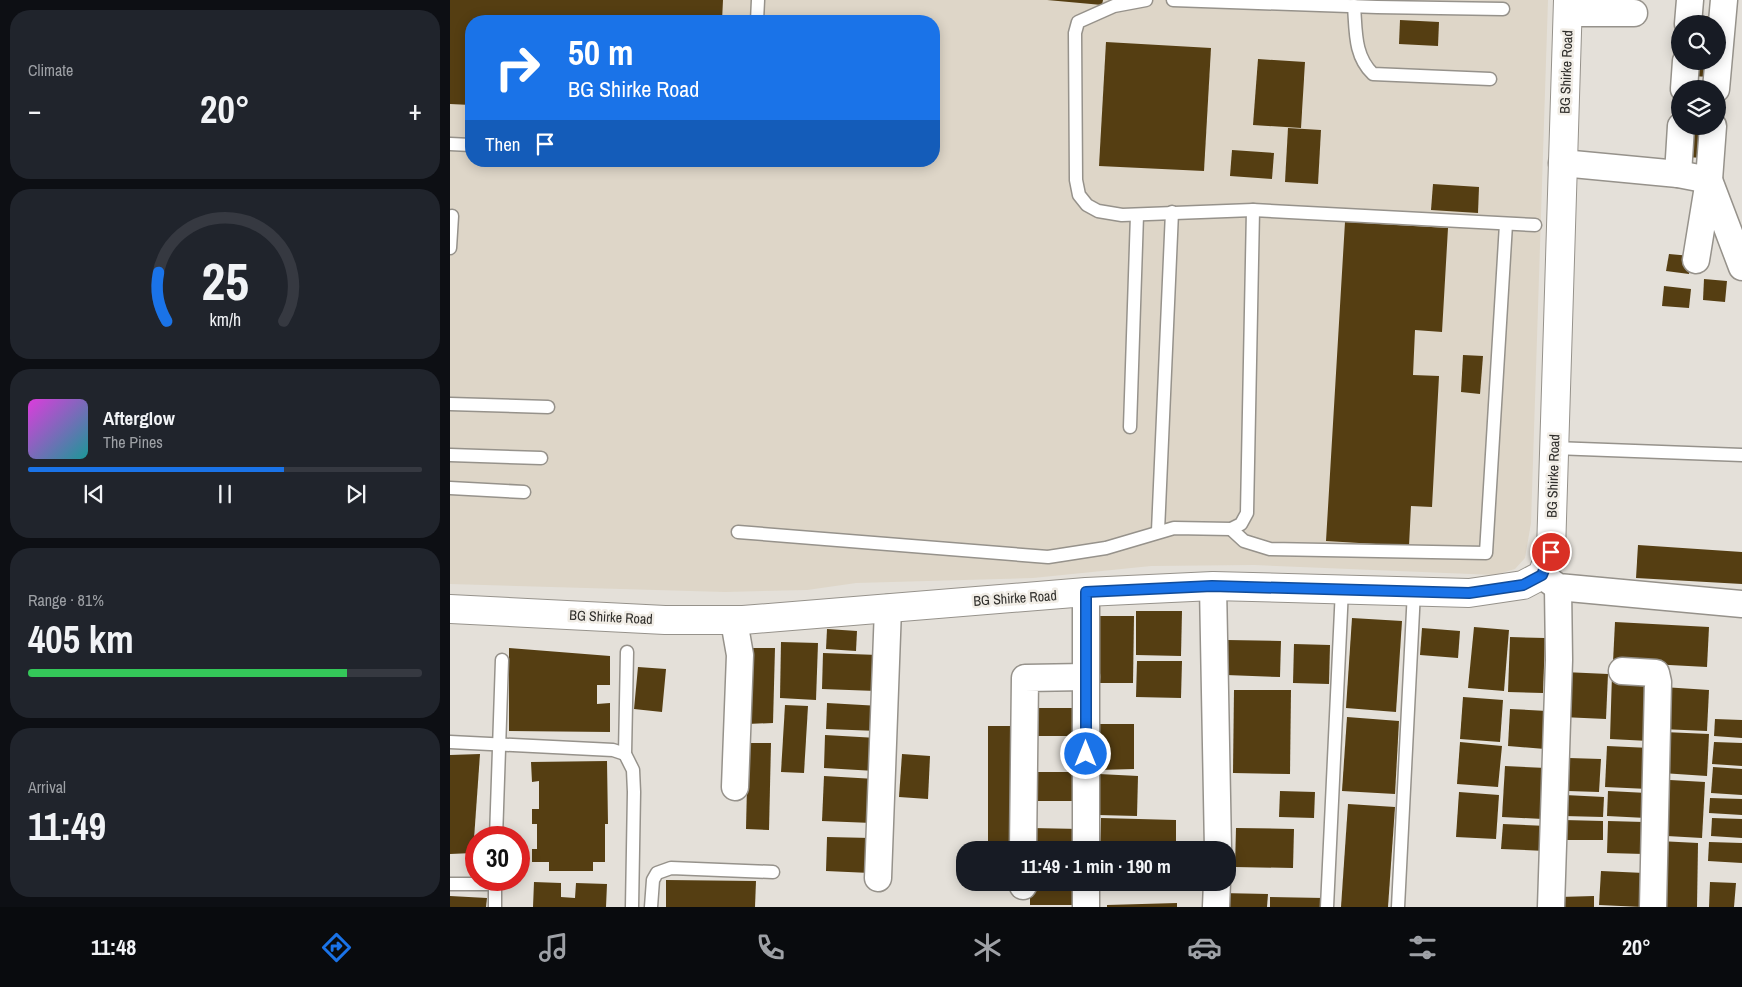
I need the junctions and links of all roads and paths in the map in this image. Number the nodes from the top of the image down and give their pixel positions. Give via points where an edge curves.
1 (758, 0) edge
2 (1146, 0) edge
3 (1174, 0) edge
4 (1690, 0) edge
5 (1724, 0) edge
6 (1331, 3) edge
7 (1354, 6) junction
8 (1568, 6) edge
9 (1503, 8) dead end
10 (1634, 13) dead end
11 (757, 15) edge
12 (1689, 15) edge
13 (1490, 79) dead end
14 (1717, 80) edge
15 (1680, 135) edge
16 (1712, 135) edge
17 (450, 144) edge
18 (465, 145) edge
19 (1562, 163) junction
20 (1678, 174) junction
21 (1709, 180) junction
22 (1253, 210) junction
23 (1172, 212) junction
24 (1137, 215) junction
25 (452, 216) dead end
26 (1506, 224) junction
27 (1535, 225) dead end
28 (450, 248) edge
29 (1696, 260) dead end
30 (1742, 267) edge
31 (450, 404) edge
32 (548, 407) dead end
33 (1130, 427) dead end
34 (1554, 448) junction
35 (450, 455) edge
36 (1742, 456) edge
37 (541, 458) dead end
38 (450, 488) edge
39 (524, 492) dead end
40 (1232, 530) junction
41 (1158, 531) junction
42 (738, 532) dead end
43 (1550, 581) junction
44 (1212, 586) junction
45 (1342, 589) junction
46 (1414, 591) junction
47 (1086, 592) junction
48 (1742, 604) edge
49 (888, 608) junction
50 (450, 609) edge
51 (734, 620) junction
52 (627, 652) dead end
53 (502, 660) dead end
54 (1622, 671) dead end
55 (1086, 676) junction
56 (450, 742) edge
57 (499, 745) junction
58 (625, 754) junction
59 (735, 786) dead end
60 (496, 826) edge
61 (1023, 841) edge
62 (1086, 841) edge
63 (1218, 841) edge
64 (773, 872) dead end
65 (878, 878) dead end
66 (465, 883) edge
67 (450, 884) edge
68 (495, 891) edge
69 (1086, 891) edge
70 (1217, 891) edge
71 (495, 907) edge
72 (632, 907) edge
73 (651, 907) edge
74 (1086, 907) edge
75 (1216, 907) edge
76 (1327, 907) edge
77 (1398, 907) edge
78 (1551, 907) edge
79 (1653, 907) edge

1 - 11 lane
2 - 24 lane via 1091,14 1078,22 1076,33 1076,180 1079,195 1087,205 1098,210
3 - 6 lane
4 - 12 street
5 - 14 street
6 - 7 lane
7 - 9 lane
7 - 13 lane via 1357,49 1364,65 1373,74
8 - 10 street
8 - 19 street, BG Shirke Road
15 - 20 street
16 - 21 street
17 - 18 lane
19 - 20 street
19 - 34 street, BG Shirke Road
20 - 21 street
21 - 29 street
21 - 30 street
22 - 23 lane
22 - 26 lane
22 - 40 lane via 1247,513 1241,524
23 - 24 lane
23 - 41 lane
24 - 33 lane
25 - 28 lane
26 - 27 lane
26 - 40 lane via 1486,553 1270,549 1244,542
31 - 32 lane
34 - 36 lane
34 - 43 street, BG Shirke Road
35 - 37 lane
38 - 39 lane
40 - 41 lane via 1174,528
41 - 42 lane via 1106,548 1048,557
43 - 46 street, BG Shirke Road via 1469,593
43 - 48 street
43 - 78 street via 1559,660
44 - 45 street, BG Shirke Road
44 - 47 street, BG Shirke Road
44 - 63 street
45 - 46 street, BG Shirke Road
45 - 76 lane
46 - 77 lane
47 - 49 street, BG Shirke Road
47 - 55 street
49 - 51 street, BG Shirke Road
49 - 65 street
50 - 51 street, BG Shirke Road via 665,620
51 - 59 street via 740,655
52 - 58 lane
53 - 57 lane
54 - 79 street via 1656,673 1658,682
55 - 61 street via 1025,678
55 - 62 street
56 - 57 lane
57 - 58 lane via 613,750
57 - 60 lane
58 - 72 lane via 632,770 634,792
64 - 73 lane via 671,868 657,873 653,880
66 - 67 lane
68 - 71 lane
69 - 74 street
70 - 75 street

